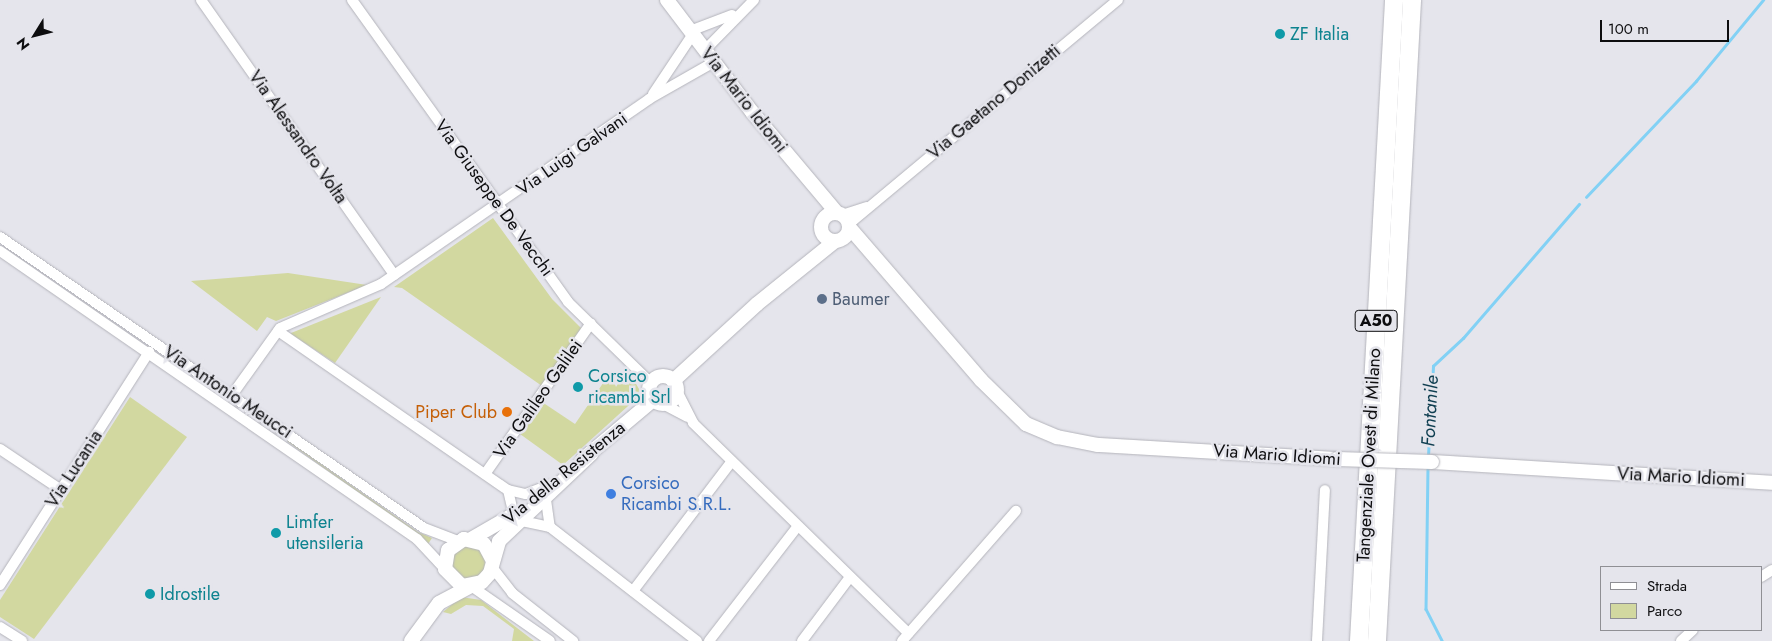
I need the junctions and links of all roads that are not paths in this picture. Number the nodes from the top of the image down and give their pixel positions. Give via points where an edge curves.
1 (201, 0) edge
2 (352, 0) edge
3 (667, 0) edge
4 (754, 0) edge
5 (1118, 0) edge
6 (1394, 0) edge
7 (1412, 0) edge
8 (737, 12) junction
9 (692, 33) junction
10 (705, 50) junction
11 (714, 62) junction
12 (649, 99) junction
13 (499, 205) junction
14 (840, 225) junction
15 (0, 237) edge
16 (0, 251) edge
17 (814, 254) junction
18 (394, 275) junction
19 (591, 323) junction
20 (278, 331) junction
21 (149, 352) junction
22 (651, 383) junction
23 (675, 386) junction
24 (232, 394) junction
25 (658, 402) junction
26 (693, 422) junction
27 (0, 449) edge
28 (591, 454) junction
29 (732, 461) junction
30 (485, 474) junction
31 (1772, 483) edge
32 (549, 486) junction
33 (61, 490) junction
34 (508, 490) junction
35 (1326, 490) dead end
36 (546, 500) junction
37 (1016, 511) dead end
38 (518, 518) junction
39 (798, 526) junction
40 (550, 527) junction
41 (464, 540) junction
42 (492, 563) junction
43 (445, 569) junction
44 (850, 577) junction
45 (0, 585) edge
46 (471, 586) junction
47 (633, 591) junction
48 (439, 602) junction
49 (0, 627) edge
50 (1691, 631) edge
51 (905, 637) edge
52 (22, 641) edge
53 (411, 641) edge
54 (550, 641) edge
55 (573, 641) edge
56 (697, 641) edge
57 (709, 641) edge
58 (802, 641) edge
59 (1317, 641) edge
60 (1359, 641) edge
61 (1377, 641) edge
62 (1681, 641) edge

1 - 18 street, Via Alessandro Volta
2 - 13 street, Via Giuseppe De Vecchi
3 - 9 street, Via Mario Idiomi
4 - 8 street
5 - 14 street, Via Gaetano Donizetti via 870,206
6 - 60 highway, Tangenziale Ovest di Milano / A50
7 - 61 highway, Tangenziale Ovest di Milano / A50
8 - 9 street
8 - 10 street
9 - 10 street, Via Mario Idiomi
9 - 12 street, Via Luigi Galvani
10 - 11 street, Via Mario Idiomi
11 - 12 street, Via Luigi Galvani
11 - 14 street, Via Mario Idiomi via 824,198
12 - 13 street, Via Luigi Galvani
13 - 18 street, Via Luigi Galvani
13 - 19 street, Via Giuseppe De Vecchi via 568,302
14 - 17 street
14 - 17 street via 822,232
14 - 31 street, Via Mario Idiomi, bridge via 864,245 982,380 1026,424 1057,437 1098,445
15 - 24 street, Via Antonio Meucci
16 - 21 street, Via Antonio Meucci
17 - 23 street
18 - 20 street, Via Luigi Galvani
19 - 22 street, Via Giuseppe De Vecchi
19 - 30 street, Via Galileo Galilei
20 - 24 street
20 - 30 street
21 - 33 street, Via Lucania
21 - 43 street, Via Antonio Meucci via 417,539
22 - 23 street via 664,377
22 - 25 street
23 - 25 street, Via della Resistenza via 672,401
23 - 26 street
24 - 41 street, Via Antonio Meucci via 424,528
25 - 26 street
25 - 28 street, Via della Resistenza
26 - 29 street
27 - 33 street
28 - 32 street, Via della Resistenza
28 - 36 street
29 - 39 street
29 - 47 street
30 - 34 street
32 - 34 street via 526,494
32 - 38 street, Via della Resistenza
33 - 45 street, Via Lucania
34 - 38 street
35 - 59 street
36 - 38 street
36 - 40 street
37 - 51 street
38 - 40 street
38 - 41 street, Via della Resistenza
38 - 42 street via 500,542
39 - 44 street
39 - 57 street
40 - 47 street
41 - 42 street via 484,544
41 - 43 street via 446,555
42 - 46 street via 486,578
42 - 55 street via 512,593
43 - 46 street via 454,581
43 - 48 street
44 - 51 street
44 - 58 street
46 - 48 street
46 - 54 street
47 - 56 street
48 - 53 street
49 - 52 street
50 - 62 street

